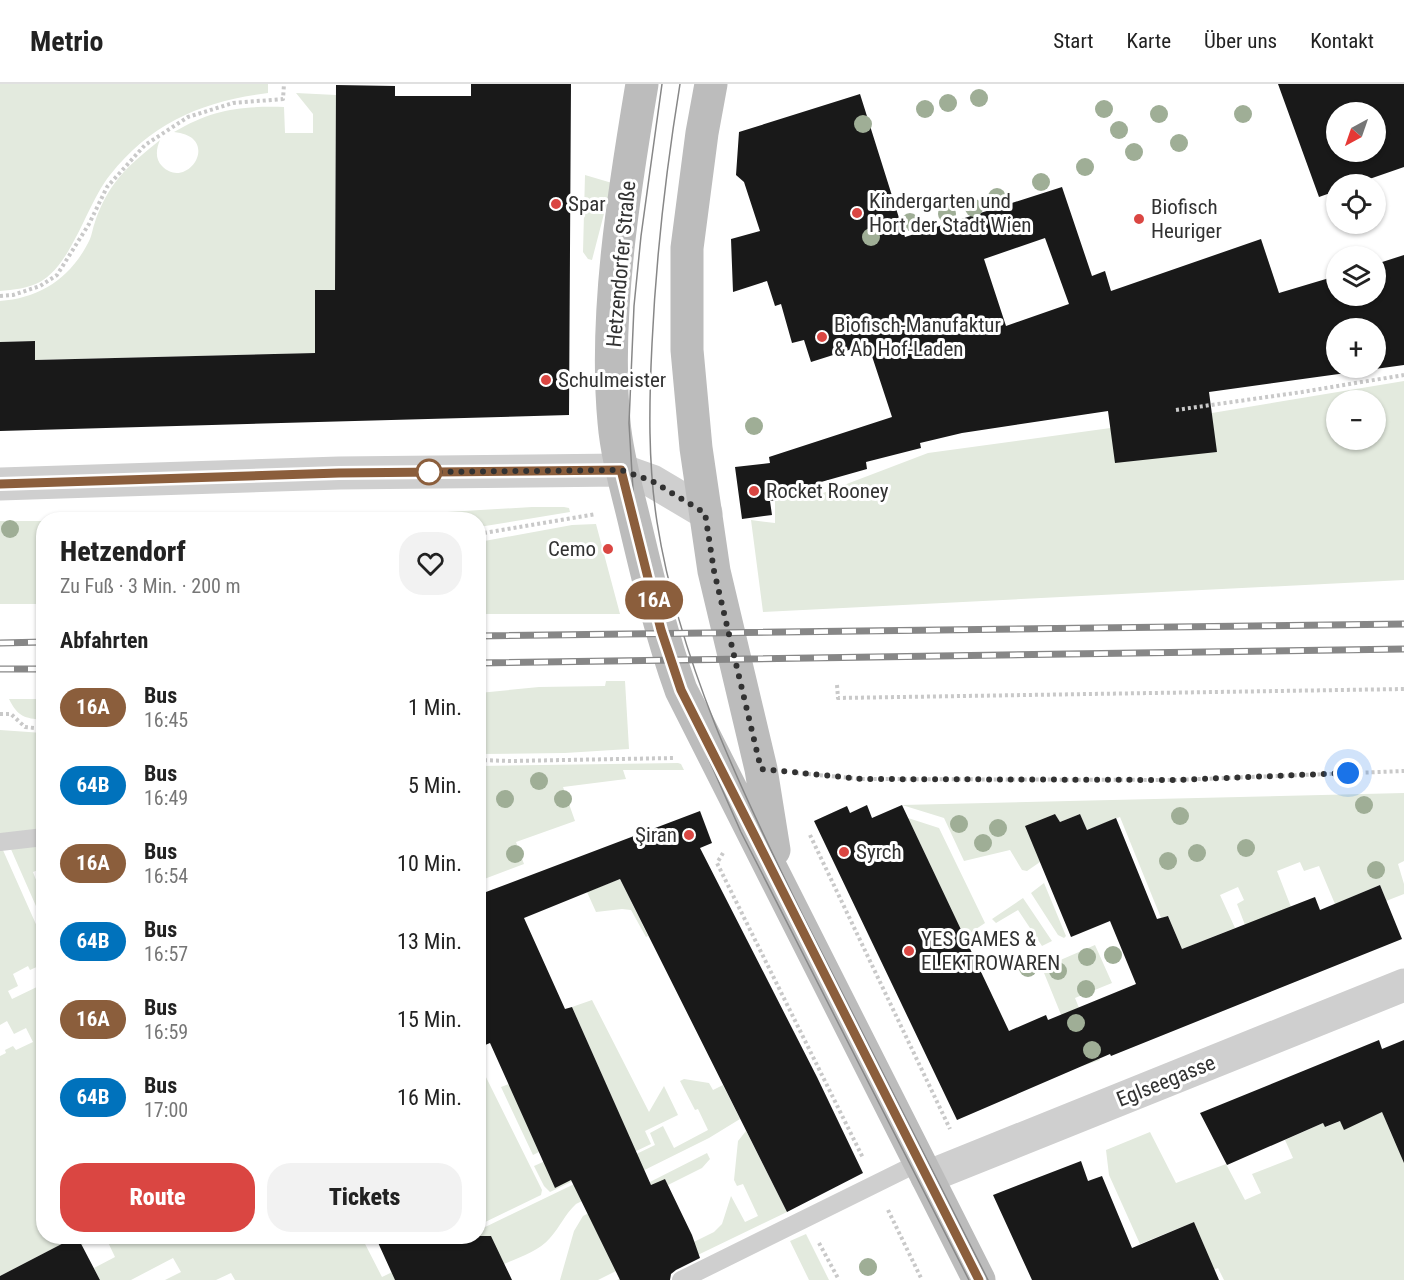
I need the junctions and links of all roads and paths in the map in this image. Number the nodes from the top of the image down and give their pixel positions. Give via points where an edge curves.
1 (284, 84) edge
2 (642, 84) edge
3 (711, 84) edge
4 (0, 296) edge
5 (1404, 375) edge
6 (1176, 410) dead end
7 (621, 470) junction
8 (0, 484) edge
9 (705, 513) junction
10 (603, 517) dead end
11 (486, 533) edge
12 (837, 685) dead end
13 (1404, 689) edge
14 (0, 714) edge
15 (36, 728) edge
16 (677, 758) dead end
17 (486, 760) edge
18 (761, 769) junction
19 (1404, 771) edge
20 (808, 831) dead end
21 (36, 838) edge
22 (0, 842) edge
23 (779, 881) junction
24 (1404, 985) edge
25 (966, 1162) junction
26 (924, 1170) junction
27 (806, 1218) junction
28 (681, 1280) edge
29 (839, 1280) edge
30 (979, 1280) edge

1 - 4 path via 283,99 233,103 188,117 145,145 107,186 89,224 57,274 40,286
2 - 7 main road, Hetzendorfer Straße via 622,217 612,326 614,422
3 - 9 main road, Hetzendorfer Straße via 687,248 687,350
5 - 6 path
7 - 8 street via 339,473
7 - 9 street via 652,481
7 - 23 main road, Hetzendorfer Straße via 661,630 681,690
9 - 18 main road, Hetzendorfer Straße via 714,571
10 - 11 path via 595,513
12 - 13 path via 838,698
14 - 15 path via 10,714 25,727
16 - 17 path
18 - 19 path via 862,779 1152,780
18 - 23 main road, Hetzendorfer Straße
20 - 25 path
21 - 22 lane
23 - 26 main road, Hetzendorfer Straße
24 - 25 street, Eglseegasse
25 - 26 street, Eglseegasse
26 - 27 lane
26 - 30 main road, Hetzendorfer Straße
27 - 28 lane
27 - 29 path

